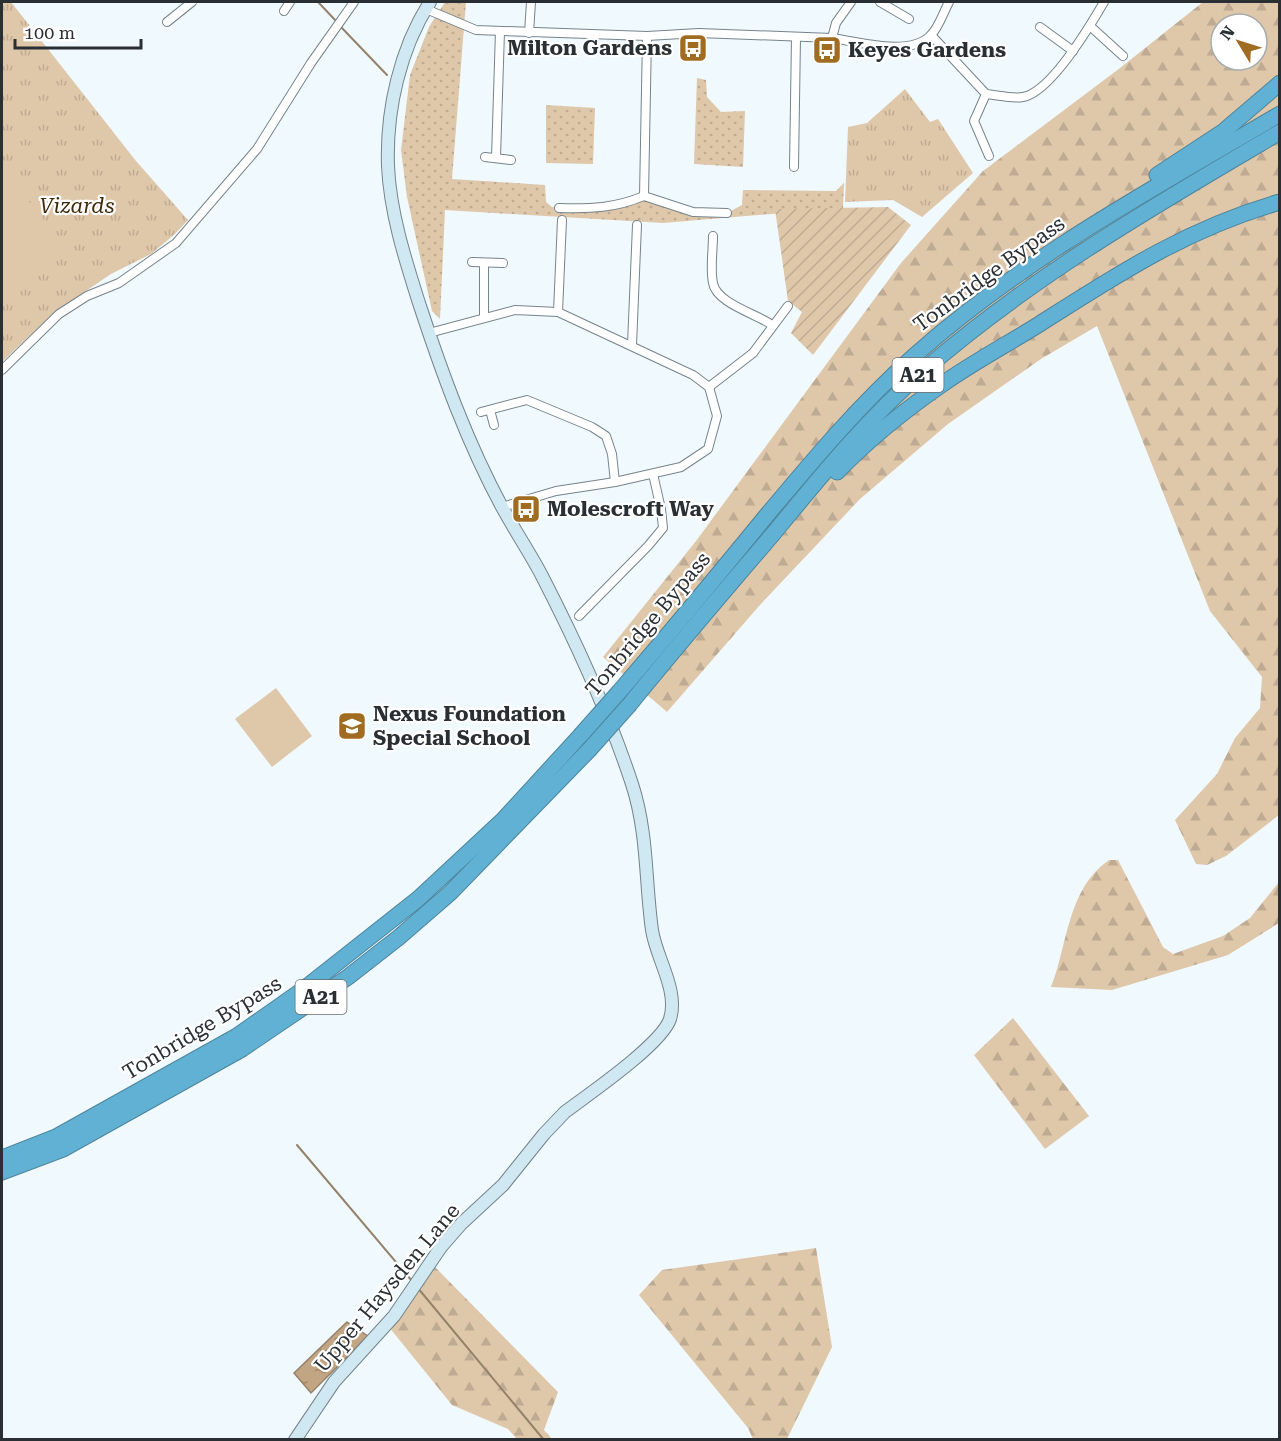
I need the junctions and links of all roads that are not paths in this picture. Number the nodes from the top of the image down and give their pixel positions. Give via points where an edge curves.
1 (192, 2) edge
2 (290, 2) edge
3 (354, 2) edge
4 (531, 2) edge
5 (850, 2) edge
6 (880, 2) edge
7 (949, 2) edge
8 (1104, 2) edge
9 (428, 5) edge
10 (284, 11) dead end
11 (909, 19) dead end
12 (167, 22) dead end
13 (1090, 26) junction
14 (1040, 27) dead end
15 (500, 31) junction
16 (529, 33) junction
17 (931, 34) junction
18 (647, 36) junction
19 (796, 37) junction
20 (832, 38) junction
21 (1073, 51) junction
22 (1123, 56) dead end
23 (1280, 83) edge
24 (986, 94) junction
25 (1280, 114) edge
26 (1280, 132) edge
27 (989, 156) dead end
28 (485, 157) dead end
29 (496, 157) junction
30 (512, 160) dead end
31 (794, 167) dead end
32 (644, 196) junction
33 (1280, 202) edge
34 (559, 208) dead end
35 (727, 213) dead end
36 (562, 220) dead end
37 (638, 225) dead end
38 (1091, 225) junction
39 (713, 236) dead end
40 (472, 262) dead end
41 (484, 263) junction
42 (503, 263) dead end
43 (788, 306) dead end
44 (558, 312) junction
45 (484, 317) junction
46 (772, 325) junction
47 (429, 333) junction
48 (632, 345) junction
49 (2, 370) edge
50 (709, 387) junction
51 (494, 425) dead end
52 (653, 474) junction
53 (615, 482) junction
54 (502, 507) junction
55 (745, 567) junction
56 (579, 616) dead end
57 (2, 1158) edge
58 (2, 1172) edge
59 (296, 1440) edge

1 - 12 street
2 - 10 street
3 - 49 street via 257,149 176,243 119,283 87,296 59,314
4 - 16 street
5 - 20 street via 836,23
6 - 11 street
7 - 17 street
8 - 13 street
9 - 15 street via 463,26
9 - 47 street, Upper Haysden Lane via 399,71 392,101 388,166 397,224
13 - 21 street
13 - 22 street
14 - 21 street
15 - 16 street
15 - 29 street
16 - 18 street
17 - 20 street via 913,46
17 - 24 street
18 - 19 street via 699,33
18 - 32 street
19 - 20 street
19 - 31 street
21 - 24 street via 1050,81 1024,97
23 - 38 highway via 1224,130
24 - 27 street via 974,122
25 - 38 highway, Tonbridge Bypass / A21
26 - 55 highway, Tonbridge Bypass / A21 via 1080,252 962,338 885,407
28 - 29 street
29 - 30 street
32 - 34 street via 592,209
32 - 35 street via 693,212
33 - 55 highway via 1191,234 1138,261 941,385 849,460
36 - 44 street
37 - 48 street
38 - 57 highway, Tonbridge Bypass / A21, bridge via 1009,279 950,325 869,399 580,736 503,820 418,899 304,990 237,1036 56,1137
39 - 46 street via 713,285 724,299
40 - 41 street
41 - 42 street
41 - 45 street
43 - 46 street
44 - 45 street via 515,310
44 - 48 street
45 - 47 street
46 - 50 street via 753,353
47 - 54 street, Upper Haysden Lane via 448,391
48 - 50 street
50 - 52 street via 717,416 708,449 681,467
51 - 53 street via 486,411 527,400 591,427 606,436
52 - 53 street
52 - 56 street via 663,528
53 - 54 street via 556,491
54 - 59 street, Upper Haysden Lane via 573,639 632,785 646,845 652,930 668,983 670,1018 652,1044 565,1112 502,1185 462,1223 394,1316 334,1382
55 - 58 highway, Tonbridge Bypass / A21, bridge via 589,750 450,893 398,938 339,984 242,1049 63,1149

